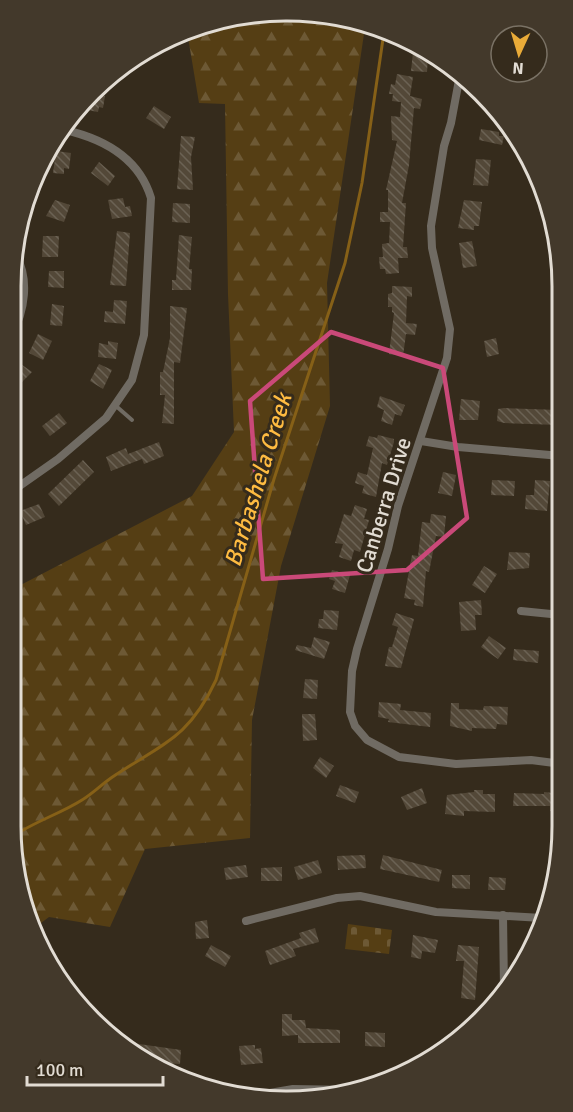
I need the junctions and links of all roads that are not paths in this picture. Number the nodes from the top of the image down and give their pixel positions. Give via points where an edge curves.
1 (458, 84) edge
2 (71, 132) edge
3 (22, 275) edge
4 (21, 314) edge
5 (116, 406) junction
6 (132, 420) dead end
7 (421, 441) junction
8 (552, 455) edge
9 (21, 485) edge
10 (521, 611) dead end
11 (552, 614) edge
12 (552, 763) edge
13 (503, 915) junction
14 (536, 918) edge
15 (246, 921) dead end
16 (504, 977) edge
17 (315, 1089) edge
18 (283, 1091) edge

1 - 7 street, Canberra Drive via 431,226 432,248 450,329 449,347
2 - 5 street via 95,139 128,159 146,181 151,198 144,335 132,380
3 - 4 street
5 - 6 lane
5 - 9 street via 58,459
7 - 8 street
7 - 12 street, Canberra Drive via 398,506 352,671 350,712 367,740 399,757 456,764
10 - 11 street
13 - 14 street
13 - 15 street via 436,912 360,896
13 - 16 street
17 - 18 street

